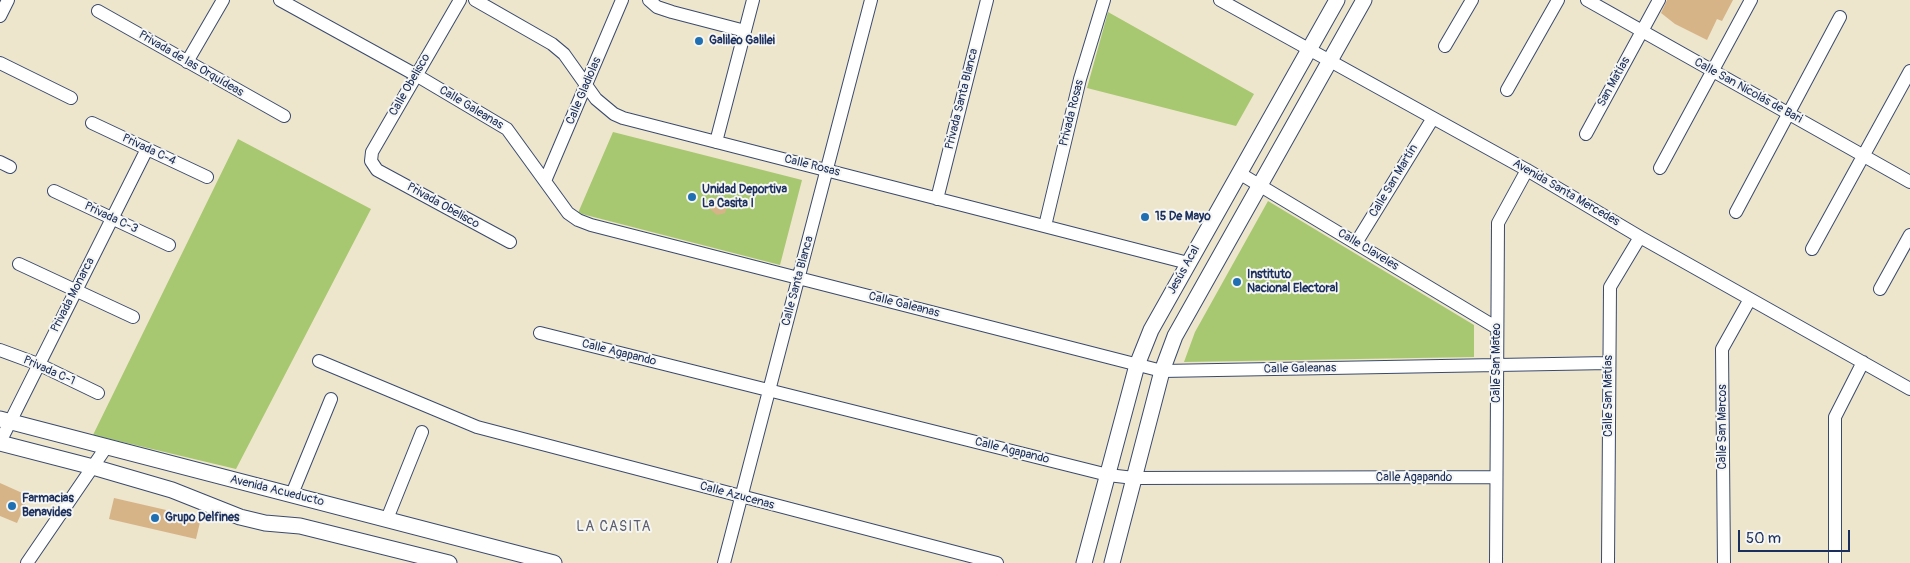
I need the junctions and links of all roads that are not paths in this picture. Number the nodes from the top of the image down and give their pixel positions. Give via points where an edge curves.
1 (8, 0) edge
2 (223, 0) edge
3 (280, 0) edge
4 (460, 0) edge
5 (475, 0) edge
6 (622, 0) edge
7 (649, 0) edge
8 (753, 0) edge
9 (871, 0) edge
10 (987, 0) edge
11 (1104, 0) edge
12 (1220, 0) edge
13 (1338, 0) edge
14 (1364, 0) edge
15 (1472, 0) edge
16 (1558, 0) edge
17 (1587, 0) edge
18 (1659, 0) edge
19 (1751, 0) edge
20 (98, 11) dead end
21 (0, 16) edge
22 (1840, 17) dead end
23 (744, 31) junction
24 (1642, 31) junction
25 (1445, 46) dead end
26 (1309, 50) junction
27 (1330, 61) junction
28 (187, 62) junction
29 (0, 63) edge
30 (1713, 71) junction
31 (1910, 71) edge
32 (416, 76) junction
33 (586, 86) junction
34 (1507, 90) dead end
35 (71, 98) dead end
36 (1788, 114) junction
37 (284, 116) dead end
38 (1433, 118) junction
39 (92, 123) dead end
40 (1586, 134) dead end
41 (716, 142) junction
42 (147, 148) junction
43 (1864, 157) junction
44 (1660, 168) dead end
45 (377, 170) joint
46 (826, 170) junction
47 (1527, 170) junction
48 (1239, 173) junction
49 (207, 177) dead end
50 (545, 181) junction
51 (1910, 182) edge
52 (1260, 186) junction
53 (54, 191) dead end
54 (937, 199) junction
55 (1736, 212) dead end
56 (112, 218) junction
57 (1045, 226) junction
58 (1910, 235) edge
59 (1640, 237) junction
60 (510, 242) dead end
61 (1356, 243) junction
62 (169, 245) dead end
63 (1812, 249) dead end
64 (1188, 263) junction
65 (19, 264) dead end
66 (799, 278) junction
67 (76, 290) junction
68 (1880, 290) dead end
69 (1750, 299) junction
70 (133, 317) dead end
71 (1497, 328) junction
72 (540, 333) dead end
73 (0, 350) edge
74 (319, 361) dead end
75 (1863, 362) junction
76 (1610, 363) junction
77 (38, 364) junction
78 (1137, 364) junction
79 (1497, 365) junction
80 (1162, 371) junction
81 (1910, 389) edge
82 (769, 391) junction
83 (98, 393) dead end
84 (331, 399) dead end
85 (5, 420) edge
86 (422, 432) dead end
87 (0, 443) edge
88 (107, 446) junction
89 (92, 467) junction
90 (1108, 475) junction
91 (1134, 478) junction
92 (1496, 478) junction
93 (292, 494) junction
94 (742, 497) junction
95 (387, 520) junction
96 (27, 563) edge
97 (449, 563) edge
98 (554, 563) edge
99 (724, 563) edge
100 (997, 563) edge
101 (1084, 563) edge
102 (1112, 563) edge
103 (1496, 563) edge
104 (1608, 563) edge
105 (1724, 563) edge
106 (1836, 563) edge

1 - 21 street
2 - 28 street
3 - 32 street, Calle Galeanas
4 - 32 street, Calle Obelisco
5 - 33 street, Calle Rosas via 552,44 564,54
6 - 33 street, Calle Gladiolas
7 - 23 street via 657,7 672,12
8 - 23 street
9 - 46 street, Calle Santa Blanca
10 - 54 street, Privada Santa Blanca
11 - 57 street, Privada Rosas via 1080,80
12 - 26 street, Avenida Santa Mercedes
13 - 26 street, Jesús Acal
14 - 27 street, Jesús Acal
15 - 25 street
16 - 34 street
17 - 24 street, Calle San Nicolás de Bari
18 - 24 street, San Matías
19 - 30 street
20 - 28 street, Privada de las Orquídeas
22 - 36 street
23 - 41 street
24 - 30 street, Calle San Nicolás de Bari
24 - 40 street, San Matías
26 - 27 street, Avenida Santa Mercedes
26 - 48 street, Jesús Acal
27 - 38 street, Avenida Santa Mercedes
27 - 52 street, Jesús Acal
28 - 37 street, Privada de las Orquídeas
29 - 35 street
30 - 36 street, Calle San Nicolás de Bari
30 - 44 street
31 - 43 street
32 - 45 street, Calle Obelisco via 372,152 371,162
32 - 50 street, Calle Galeanas via 507,129
33 - 41 street, Calle Rosas via 614,114
33 - 50 street, Calle Gladiolas
36 - 43 street, Calle San Nicolás de Bari
36 - 55 street
38 - 47 street, Avenida Santa Mercedes
38 - 61 street, Calle San Martín
39 - 42 street, Privada C-4
41 - 46 street, Calle Rosas
42 - 49 street, Privada C-4
42 - 56 street, Privada Monarca
43 - 51 street, Calle San Nicolás de Bari
43 - 63 street
45 - 60 street, Privada Obelisco
46 - 54 street, Calle Rosas
46 - 66 street, Calle Santa Blanca
47 - 59 street, Avenida Santa Mercedes
47 - 71 street, Calle San Mateo via 1498,223
48 - 52 street, Calle Claveles
48 - 64 street, Jesús Acal
50 - 66 street, Calle Galeanas via 578,220
52 - 61 street, Calle Claveles
52 - 80 street, Jesús Acal via 1175,336
53 - 56 street, Privada C-3
54 - 57 street, Calle Rosas
56 - 62 street, Privada C-3
56 - 67 street, Privada Monarca
57 - 64 street, Calle Rosas
58 - 68 street
59 - 69 street, Avenida Santa Mercedes
59 - 76 street, Calle San Matías via 1610,287
61 - 71 street, Calle Claveles
64 - 78 street, Jesús Acal via 1151,330
65 - 67 street
66 - 78 street, Calle Galeanas
66 - 82 street, Calle Santa Blanca
67 - 70 street
67 - 77 street, Privada Monarca
69 - 75 street, Avenida Santa Mercedes
69 - 105 street, Calle San Marcos via 1722,349
71 - 79 street, Calle San Mateo
72 - 82 street, Calle Agapando
73 - 77 street, Privada C-1
74 - 94 street, Calle Azucenas via 477,427
75 - 81 street, Avenida Santa Mercedes
75 - 106 street via 1835,417
76 - 79 street, Calle Galeanas
76 - 104 street, Calle San Matías
77 - 83 street, Privada C-1
77 - 85 street, Privada Monarca
78 - 80 street, Calle Galeanas
78 - 90 street, Jesús Acal
79 - 80 street, Calle Galeanas
79 - 92 street, Calle San Mateo
80 - 91 street, Jesús Acal
82 - 90 street, Calle Agapando
82 - 94 street, Calle Santa Blanca
84 - 93 street
85 - 87 street, Privada Monarca
85 - 88 street, Avenida Acueducto
86 - 95 street
87 - 89 street
88 - 89 street
88 - 93 street, Avenida Acueducto
89 - 96 street
89 - 97 street via 172,490 240,517 300,526
90 - 91 street, Calle Agapando
90 - 101 street, Jesús Acal
91 - 92 street, Calle Agapando
91 - 102 street, Jesús Acal
92 - 103 street, Calle San Mateo
93 - 95 street, Avenida Acueducto
94 - 99 street, Calle Santa Blanca
94 - 100 street, Calle Azucenas
95 - 98 street, Avenida Acueducto

